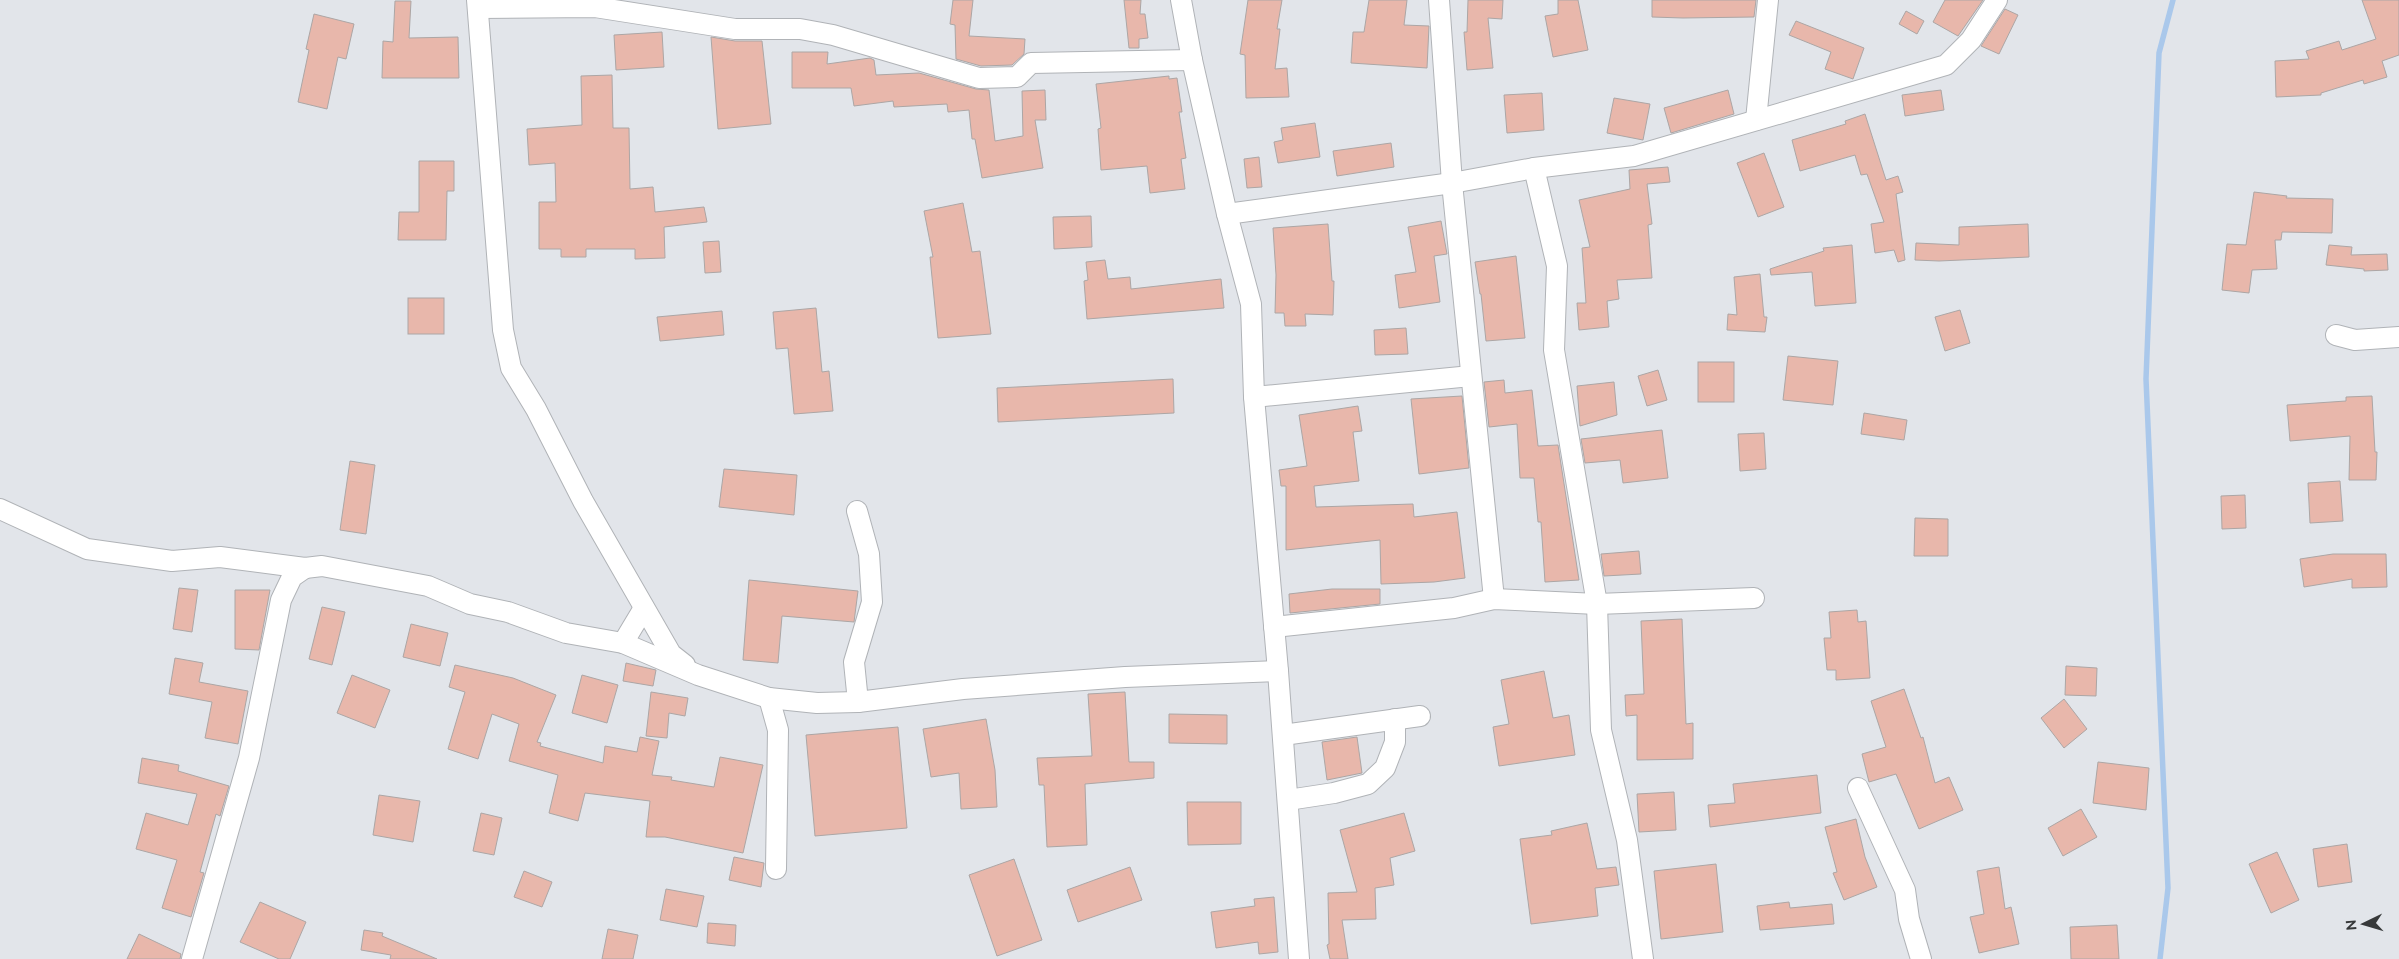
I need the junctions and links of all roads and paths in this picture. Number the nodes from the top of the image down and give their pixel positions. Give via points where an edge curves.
1 (1182, 0) edge
2 (1439, 0) edge
3 (1768, 0) edge
4 (1997, 0) edge
5 (477, 4) edge
6 (1192, 60) junction
7 (1756, 120) junction
8 (1534, 168) junction
9 (1452, 183) junction
10 (1226, 214) junction
11 (2336, 335) dead end
12 (2399, 337) edge
13 (1471, 376) junction
14 (1254, 397) junction
15 (0, 509) edge
16 (857, 511) dead end
17 (305, 568) junction
18 (1754, 598) dead end
19 (1494, 599) junction
20 (1597, 604) junction
21 (644, 608) junction
22 (1274, 627) junction
23 (623, 643) junction
24 (1278, 671) junction
25 (694, 672) junction
26 (769, 698) junction
27 (858, 702) junction
28 (1420, 716) dead end
29 (1394, 719) junction
30 (1283, 735) junction
31 (1858, 788) dead end
32 (1288, 800) junction
33 (776, 869) dead end
34 (192, 959) edge
35 (1299, 959) edge
36 (1644, 959) edge
37 (1921, 959) edge

1 - 6 street
2 - 9 street
3 - 7 street
4 - 7 street via 1971,40 1946,64
5 - 6 street via 595,7 735,29 800,29 832,35 979,78 1017,77 1032,63
5 - 21 street via 503,330 511,368
6 - 10 street
7 - 8 street via 1634,156
8 - 9 street
8 - 20 street via 1557,266 1554,350
9 - 10 street
9 - 13 street
10 - 14 street via 1251,304
11 - 12 street via 2355,340
13 - 14 street
13 - 19 street
14 - 22 street
15 - 17 street via 87,548 172,561 220,557
16 - 27 street via 869,554 872,602 854,662
17 - 23 street via 322,566 428,586 470,604 508,612 566,633
17 - 34 street via 292,577 281,600 249,758
18 - 20 street
19 - 20 street
19 - 22 street via 1454,608
20 - 36 street via 1601,730 1627,840
21 - 23 street
21 - 25 street via 671,654
22 - 24 street
23 - 25 street
24 - 27 street via 1125,677 963,689
24 - 30 street
25 - 26 street
26 - 27 street via 817,703
26 - 33 street via 778,730
28 - 29 street
29 - 30 street
29 - 32 street via 1395,742 1385,768 1368,784
30 - 32 street
31 - 37 street via 1905,890 1909,919
32 - 35 street

